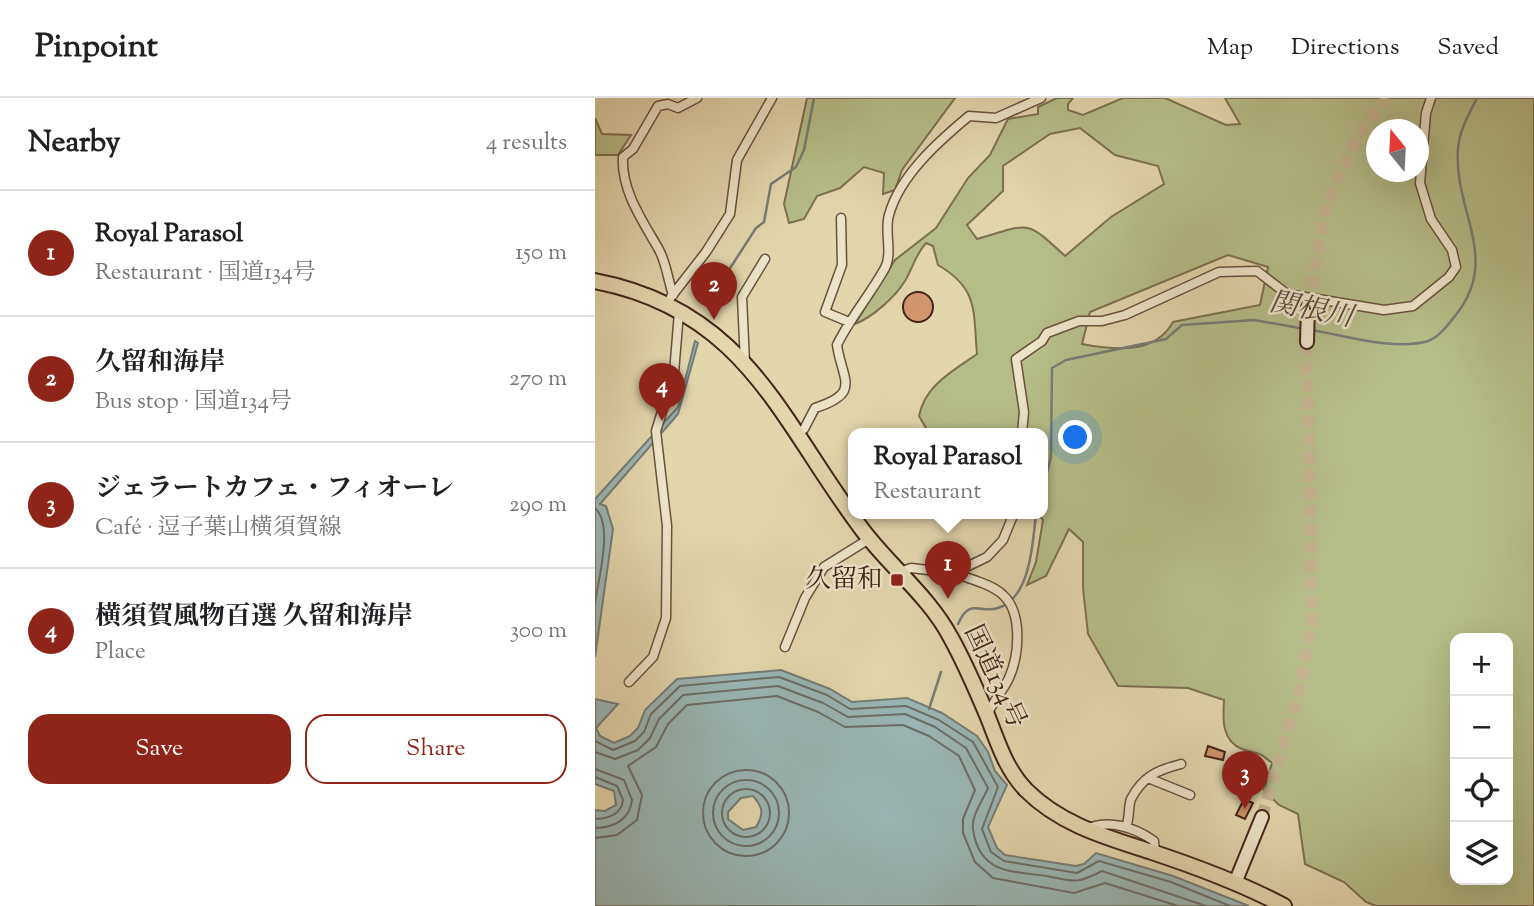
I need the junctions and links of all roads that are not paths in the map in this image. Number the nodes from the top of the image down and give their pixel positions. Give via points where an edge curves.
1 (697, 98) edge
2 (772, 98) edge
3 (1041, 98) edge
4 (1431, 98) edge
5 (841, 218) dead end
6 (765, 259) dead end
7 (595, 281) edge
8 (673, 304) junction
9 (1308, 305) tunnel mouth
10 (849, 322) junction
11 (1307, 342) tunnel mouth
12 (745, 363) junction
13 (1022, 428) edge
14 (798, 433) junction
15 (848, 508) edge
16 (856, 519) edge
17 (1011, 519) edge
18 (869, 539) junction
19 (900, 572) junction
20 (954, 573) junction
21 (785, 647) dead end
22 (629, 682) dead end
23 (987, 716) junction
24 (1181, 764) dead end
25 (1148, 778) junction
26 (1190, 795) dead end
27 (1262, 817) tunnel mouth
28 (1126, 827) junction
29 (1086, 829) junction
30 (1154, 853) junction
31 (1235, 883) junction
32 (1284, 906) edge

1 - 8 street via 678,108 658,106 633,149 623,157 621,172 643,227 659,250
2 - 8 street via 737,160 730,214
3 - 10 street via 996,118 969,116 933,148 889,213 884,269
4 - 13 street via 1420,183 1431,219 1455,257 1456,267 1449,278 1413,306 1384,310 1287,294 1257,271 1219,272 1125,315 1079,321 1047,333 1016,359
5 - 10 street via 842,265 825,313
6 - 12 street via 742,297
7 - 8 highway, 国道134号
8 - 12 highway, 国道134号
8 - 22 street via 674,373 656,431 667,526 666,618 653,657
9 - 11 main road
10 - 14 street via 837,345 846,369 845,390 837,400 815,408
12 - 14 highway, 国道134号
14 - 15 highway, 国道134号
16 - 18 highway, 国道134号
17 - 20 street via 995,551
18 - 19 highway, 国道134号
18 - 21 street via 824,567
19 - 20 street via 911,568
19 - 23 highway, 国道134号 via 950,635
20 - 23 street via 1005,596 1012,607 1016,654 1009,678
23 - 29 highway, 国道134号 via 1017,780 1054,814
24 - 25 street via 1153,771
25 - 26 street
25 - 28 street via 1130,801
27 - 31 main road
28 - 29 street via 1100,823
28 - 30 street via 1154,841
29 - 30 highway, 国道134号
30 - 31 highway, 国道134号
31 - 32 highway, 国道134号

